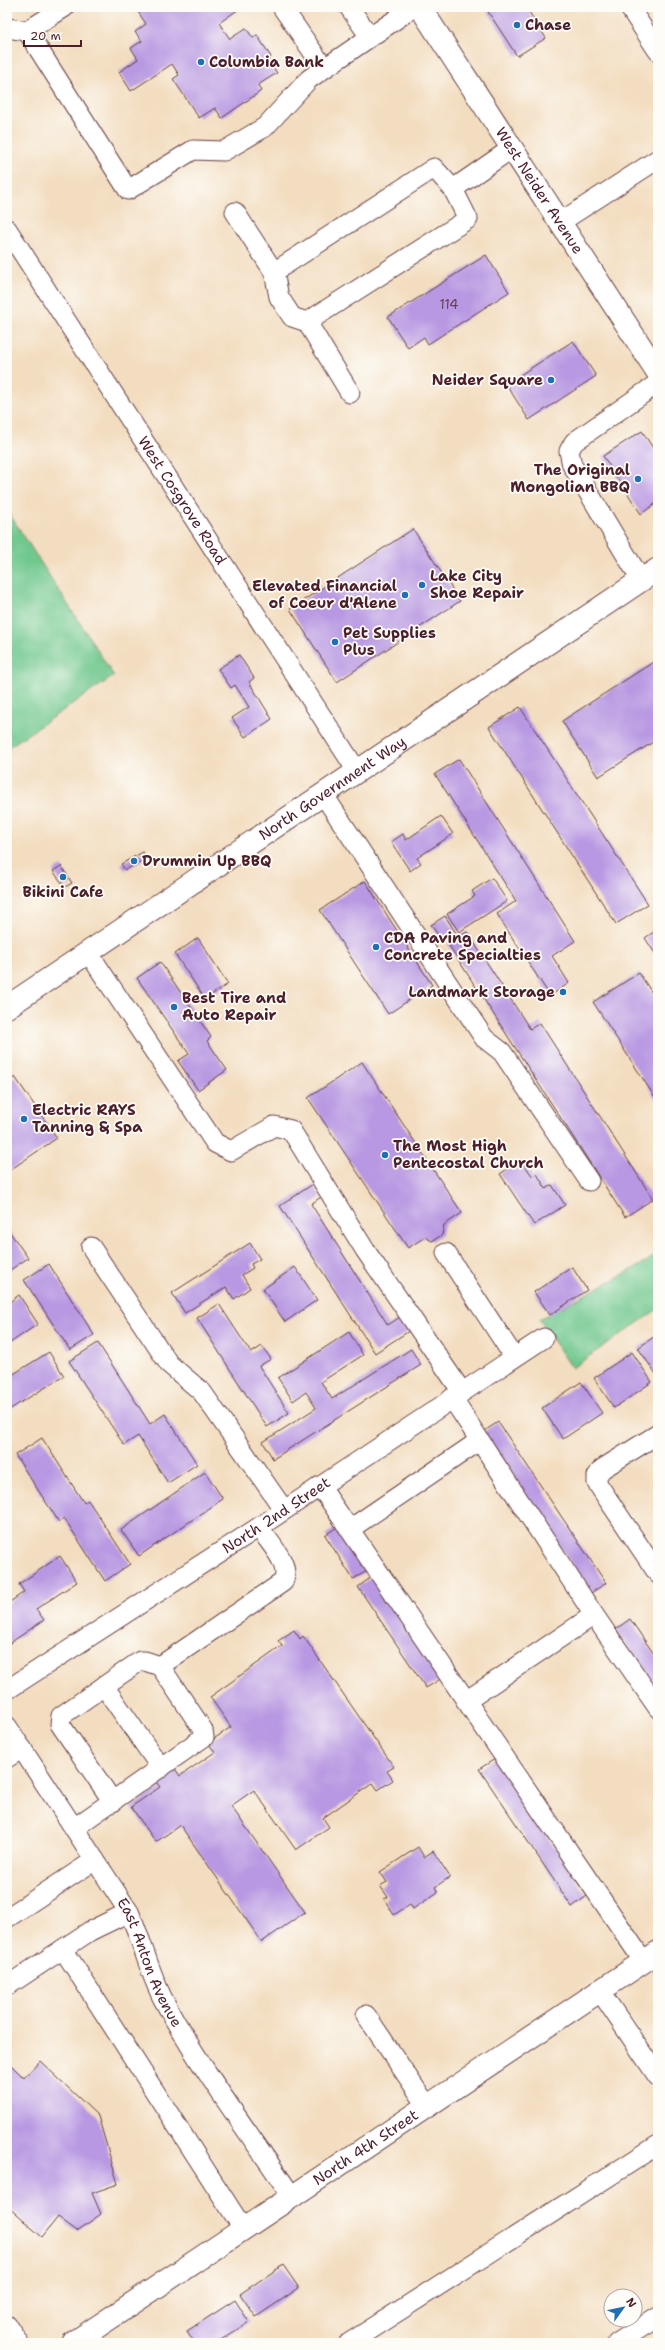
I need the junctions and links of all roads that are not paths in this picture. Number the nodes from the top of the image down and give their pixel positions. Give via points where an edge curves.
1 (65, 7) edge
2 (282, 7) edge
3 (349, 7) edge
4 (414, 7) edge
5 (420, 7) edge
6 (629, 7) edge
7 (7, 28) edge
8 (28, 31) junction
9 (370, 37) junction
10 (658, 52) edge
11 (324, 68) junction
12 (511, 149) junction
13 (658, 159) edge
14 (453, 189) junction
15 (234, 212) dead end
16 (559, 223) junction
17 (7, 229) edge
18 (274, 272) junction
19 (307, 322) junction
20 (658, 373) edge
21 (658, 383) edge
22 (350, 393) dead end
23 (650, 575) edge
24 (357, 771) junction
25 (323, 794) junction
26 (88, 952) junction
27 (7, 1007) edge
28 (588, 1181) dead end
29 (91, 1247) dead end
30 (446, 1253) dead end
31 (544, 1338) dead end
32 (514, 1357) junction
33 (457, 1395) junction
34 (658, 1434) edge
35 (479, 1441) junction
36 (320, 1486) junction
37 (284, 1510) junction
38 (259, 1527) junction
39 (350, 1529) junction
40 (658, 1574) edge
41 (594, 1615) junction
42 (160, 1666) junction
43 (104, 1686) junction
44 (7, 1690) edge
45 (466, 1701) junction
46 (658, 1708) edge
47 (7, 1726) edge
48 (14, 1753) edge
49 (161, 1768) junction
50 (113, 1802) junction
51 (74, 1828) junction
52 (95, 1860) junction
53 (129, 1912) junction
54 (7, 1918) edge
55 (62, 1950) junction
56 (651, 1957) edge
57 (7, 1986) edge
58 (600, 1991) junction
59 (366, 2014) dead end
60 (658, 2077) edge
61 (428, 2107) junction
62 (658, 2145) edge
63 (293, 2198) junction
64 (244, 2230) junction
65 (658, 2316) edge
66 (7, 2325) edge
67 (86, 2339) edge
68 (19, 2343) edge
69 (349, 2343) edge
70 (617, 2343) edge

1 - 8 street
2 - 11 street
3 - 9 street
4 - 9 street
5 - 12 main road, West Neider Avenue
6 - 10 street
7 - 8 street
8 - 11 street via 128,190 193,150 224,151 265,127 309,79
9 - 11 street
12 - 14 street
12 - 16 main road, West Neider Avenue
13 - 16 street
14 - 18 street via 434,168
14 - 19 street via 468,219
15 - 18 street
16 - 20 main road, West Neider Avenue
17 - 24 street, West Cosgrove Road
18 - 19 street via 279,297 292,317
19 - 22 street
21 - 23 street via 574,442 569,451 572,465
23 - 24 main road, North Government Way
24 - 25 main road, North Government Way
25 - 26 main road, North Government Way
25 - 28 street via 484,1038 502,1052
26 - 27 main road, North Government Way
26 - 33 street via 215,1143 230,1151 274,1126 291,1130
29 - 37 street via 169,1364 202,1392
30 - 32 street
31 - 32 street, North 2nd Street
32 - 33 street, North 2nd Street
33 - 35 street
33 - 36 street, North 2nd Street
34 - 40 street via 602,1469 597,1476 597,1483
35 - 39 street
35 - 41 street
36 - 37 street, North 2nd Street
36 - 39 street
37 - 38 street, North 2nd Street
38 - 42 street via 285,1567 286,1575 283,1582
38 - 44 street, North 2nd Street
39 - 45 street
41 - 45 street
41 - 46 street
42 - 43 street via 140,1661
42 - 49 street via 204,1733 202,1740
43 - 49 street
43 - 50 street via 59,1719
45 - 56 street
47 - 48 street, East Anton Avenue
48 - 51 street, East Anton Avenue
49 - 50 street
50 - 51 street
51 - 52 street, East Anton Avenue
52 - 53 street, East Anton Avenue
52 - 54 street
53 - 55 street via 90,1931
53 - 63 street, East Anton Avenue via 162,1997 180,2029
55 - 57 street
55 - 64 street
56 - 58 main road, North 4th Street
58 - 60 street
58 - 61 main road, North 4th Street
59 - 61 street
61 - 63 main road, North 4th Street
62 - 69 street
63 - 64 main road, North 4th Street
64 - 67 main road, North 4th Street
65 - 70 street
66 - 68 street

